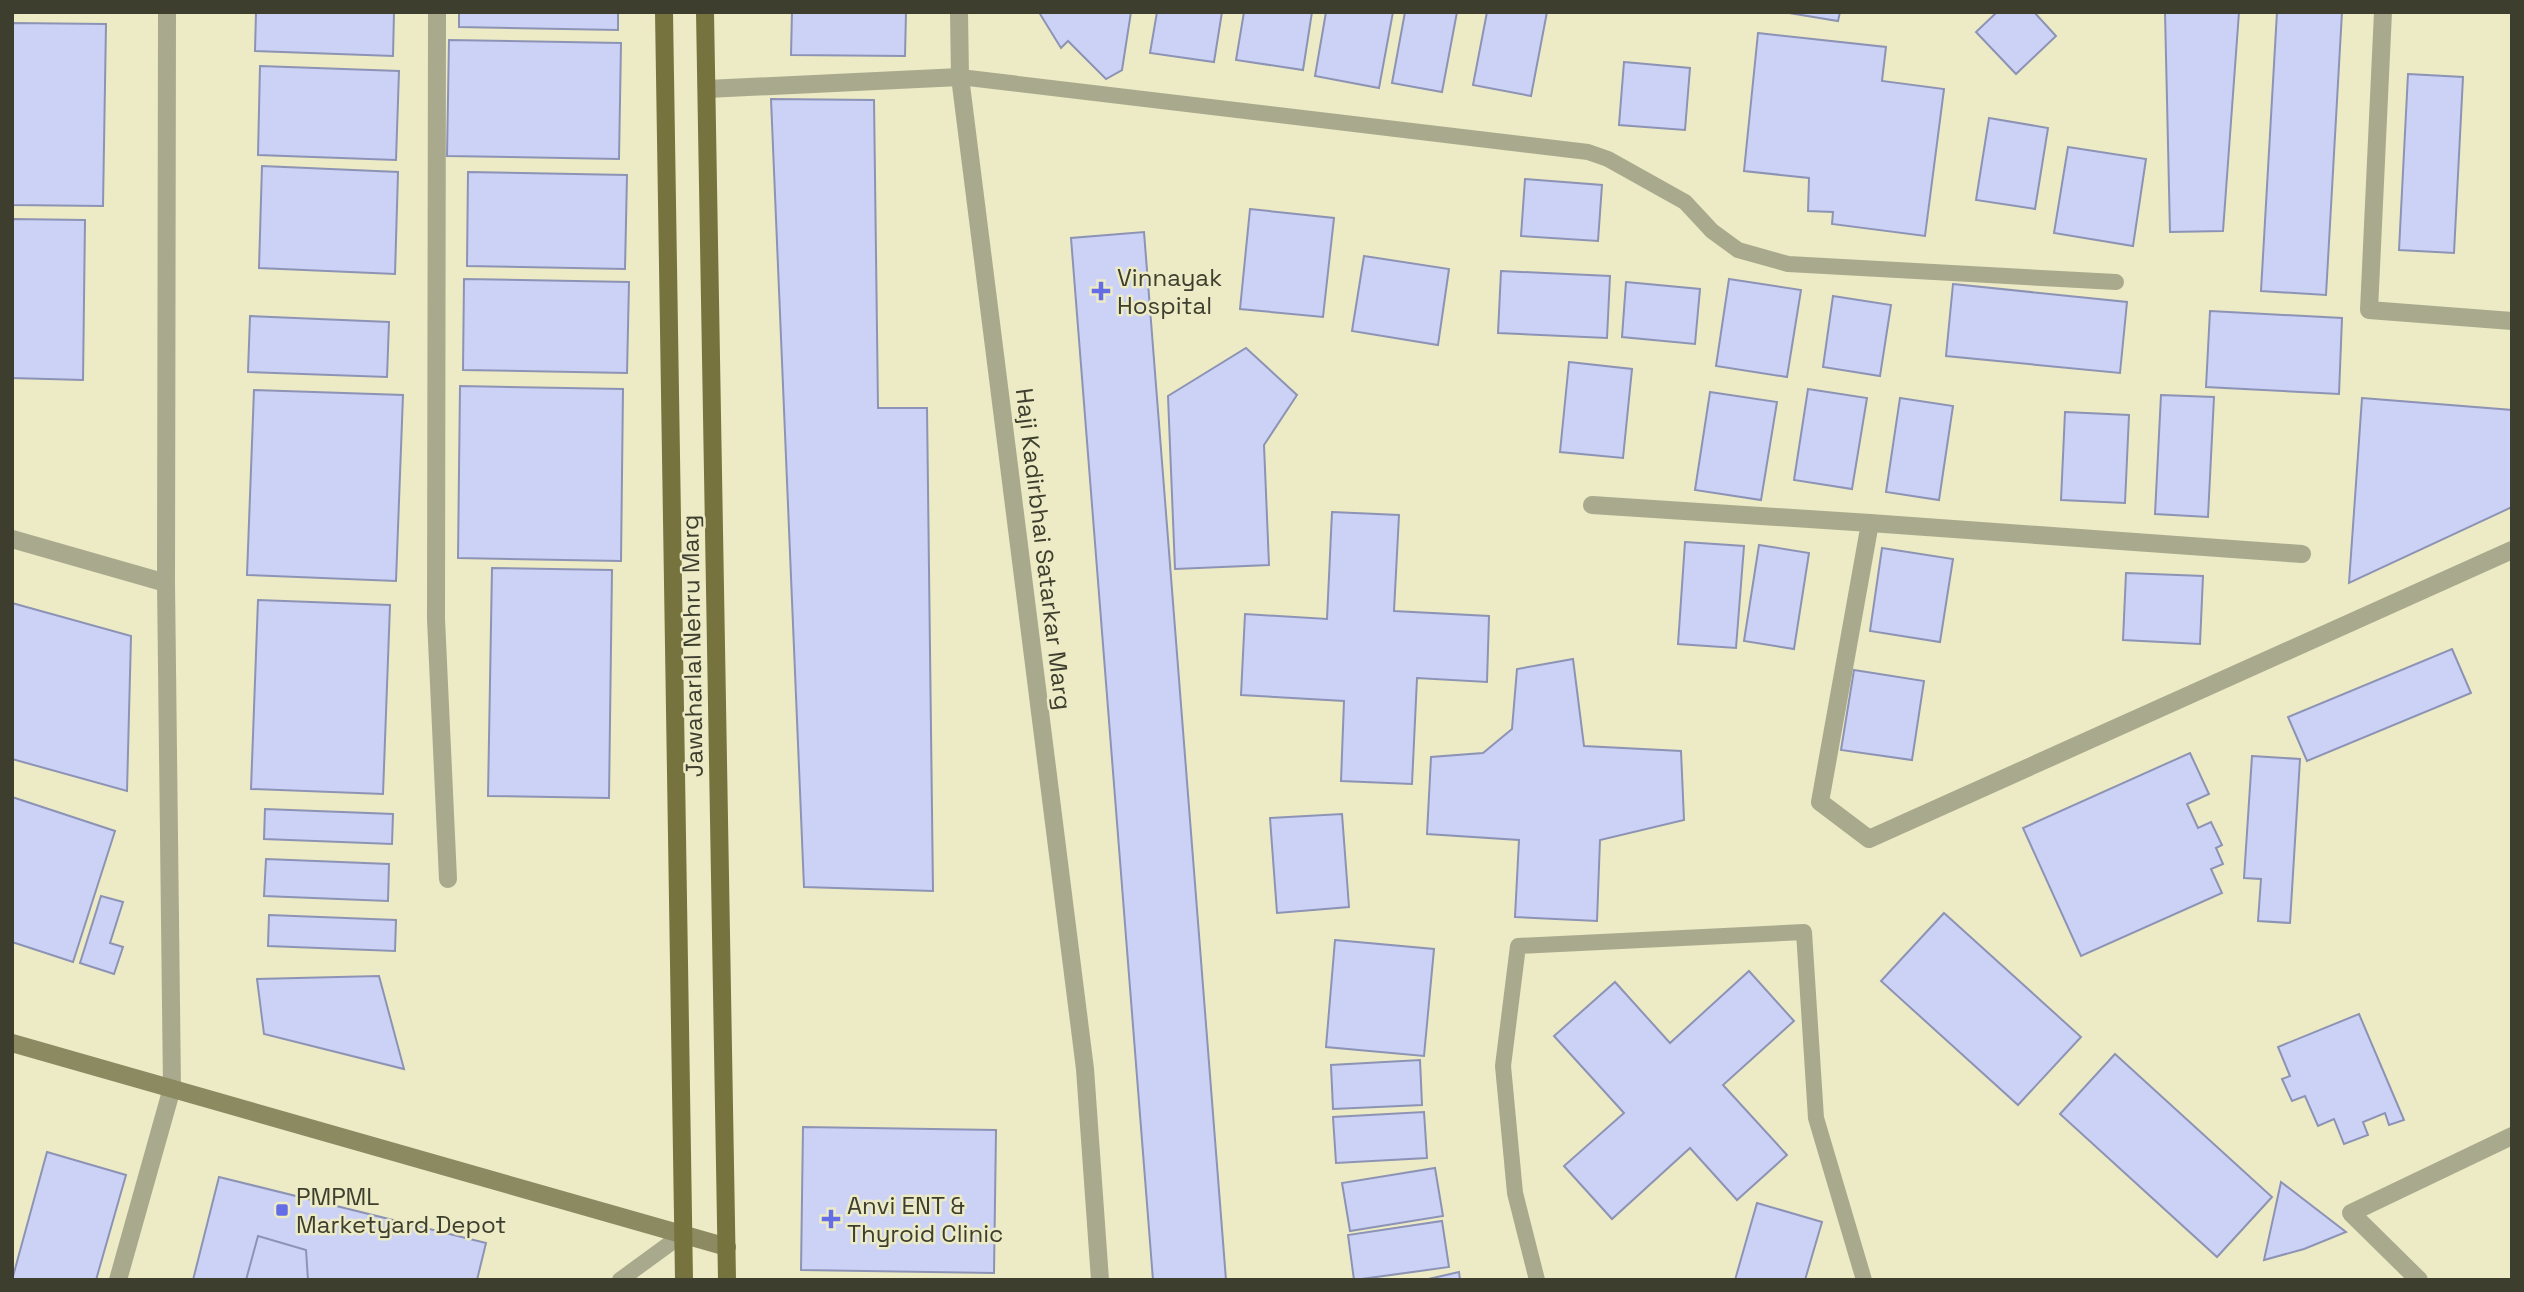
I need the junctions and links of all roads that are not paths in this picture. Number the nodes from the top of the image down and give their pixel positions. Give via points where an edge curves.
1 (167, 12) edge
2 (437, 12) edge
3 (664, 12) edge
4 (705, 12) edge
5 (959, 12) edge
6 (2384, 12) edge
7 (960, 76) junction
8 (707, 89) junction
9 (2116, 282) dead end
10 (2512, 321) edge
11 (1592, 505) dead end
12 (1870, 523) junction
13 (12, 539) edge
14 (2512, 550) edge
15 (2302, 554) dead end
16 (166, 583) junction
17 (448, 879) dead end
18 (12, 1043) edge
19 (172, 1088) junction
20 (2512, 1136) edge
21 (683, 1234) junction
22 (727, 1247) junction
23 (118, 1280) edge
24 (620, 1280) edge
25 (684, 1280) edge
26 (727, 1280) edge
27 (1100, 1280) edge
28 (1537, 1280) edge
29 (1864, 1280) edge
30 (2419, 1280) edge

1 - 16 street
2 - 17 street via 436,619
3 - 21 main road, Jawaharlal Nehru Marg
4 - 8 main road, Jawaharlal Nehru Marg
5 - 7 street, Haji Kadirbhai Satarkar Marg
6 - 10 street via 2368,310
7 - 8 street
7 - 9 lane via 1588,152 1685,202 1738,250 1788,264
7 - 27 street, Haji Kadirbhai Satarkar Marg via 1083,1056
8 - 22 main road, Jawaharlal Nehru Marg
11 - 12 street
12 - 14 street via 1820,802 1869,839
12 - 15 street
13 - 16 street
16 - 19 street
18 - 19 street
19 - 21 street
19 - 23 street
20 - 30 street via 2351,1213
21 - 22 street
21 - 24 lane
21 - 25 main road, Jawaharlal Nehru Marg
22 - 26 main road, Jawaharlal Nehru Marg
28 - 29 lane via 1515,1193 1503,1066 1518,946 1804,932 1816,1118

